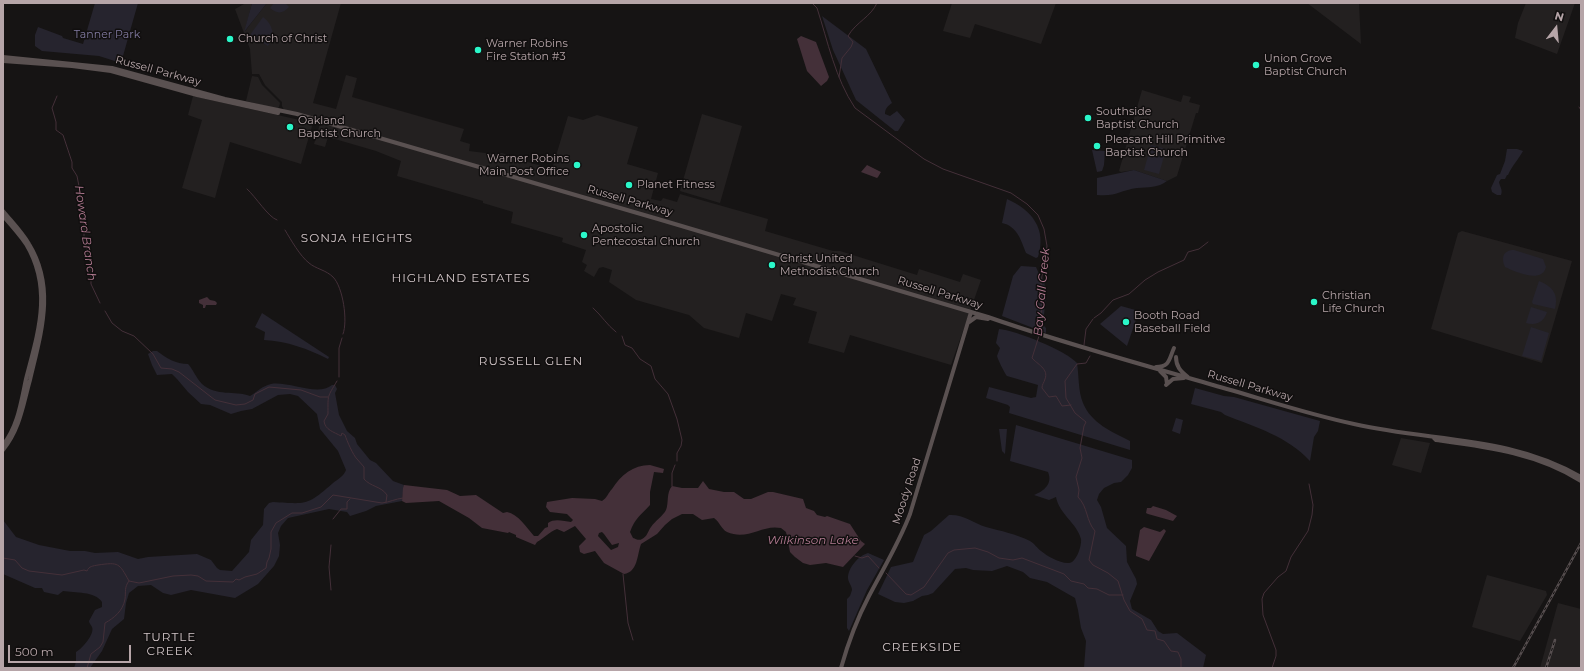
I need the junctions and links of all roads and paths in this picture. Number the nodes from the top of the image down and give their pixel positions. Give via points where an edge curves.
1 (3, 57) edge
2 (3, 61) edge
3 (306, 118) junction
4 (3, 211) edge
5 (3, 216) edge
6 (971, 312) junction
7 (998, 320) junction
8 (968, 324) junction
9 (1174, 348) dead end
10 (1176, 356) dead end
11 (1151, 367) junction
12 (1158, 369) junction
13 (1190, 378) junction
14 (1433, 437) junction
15 (3, 445) edge
16 (3, 450) edge
17 (1581, 477) edge
18 (1581, 481) edge
19 (841, 668) edge

1 - 3 main road, Russell Parkway via 119,69
2 - 3 main road, Russell Parkway via 111,71 224,102
3 - 6 main road, Russell Parkway via 653,217
4 - 16 main road via 32,248 42,275 45,299 43,323 21,414 16,429
5 - 15 main road via 21,237 32,256 39,277 42,302 40,321 17,417
6 - 7 main road, Russell Parkway
6 - 8 main road, Moody Road
7 - 8 main road via 976,317
7 - 11 main road, Russell Parkway
8 - 19 main road, Moody Road via 910,514 900,539 863,607
9 - 11 main road via 1166,365
10 - 13 main road via 1179,369
11 - 12 main road, Russell Parkway
12 - 13 main road, Russell Parkway
12 - 13 main road via 1166,378 1167,384 1175,378
13 - 14 main road, Russell Parkway via 1354,424
14 - 17 main road, Russell Parkway via 1516,450 1552,462
14 - 18 main road, Russell Parkway via 1436,440 1519,454 1552,466

